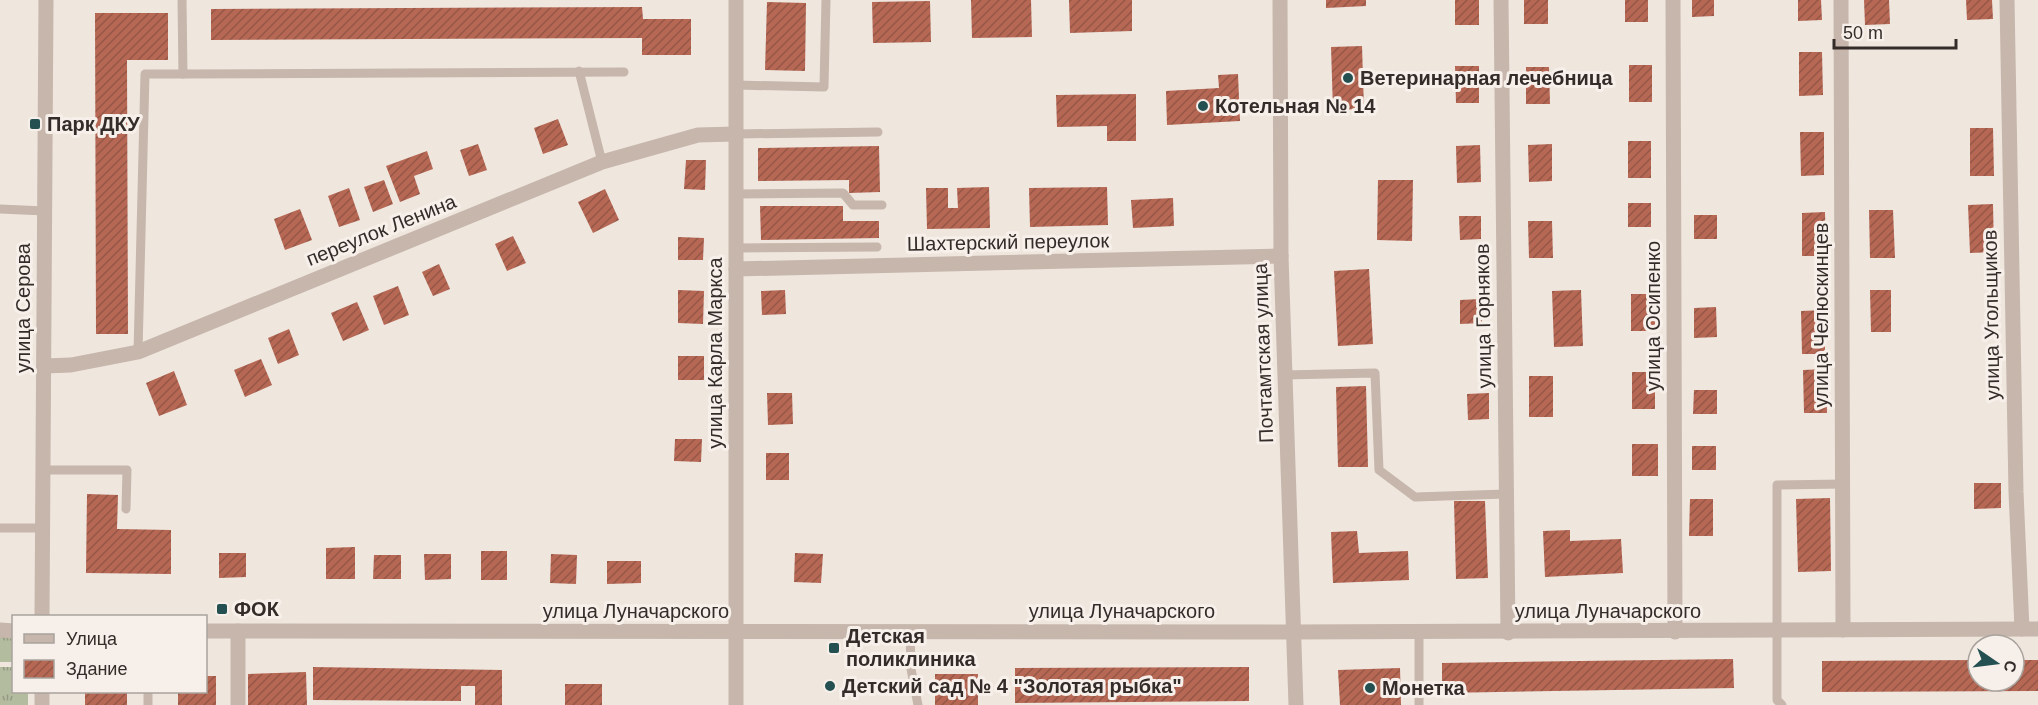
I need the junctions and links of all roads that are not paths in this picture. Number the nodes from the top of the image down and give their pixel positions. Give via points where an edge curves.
1 (46, 0) edge
2 (182, 0) edge
3 (736, 0) edge
4 (826, 0) edge
5 (1280, 0) edge
6 (1501, 0) edge
7 (1672, 0) edge
8 (1841, 0) edge
9 (2007, 0) edge
10 (579, 71) junction
11 (624, 72) dead end
12 (183, 74) junction
13 (735, 85) junction
14 (878, 132) dead end
15 (736, 135) junction
16 (602, 162) junction
17 (736, 194) junction
18 (882, 205) dead end
19 (0, 209) edge
20 (45, 211) junction
21 (877, 247) dead end
22 (736, 249) junction
23 (1281, 256) junction
24 (736, 270) junction
25 (138, 352) junction
26 (44, 366) junction
27 (1284, 375) junction
28 (43, 470) junction
29 (1842, 484) junction
30 (1506, 494) junction
31 (126, 509) dead end
32 (0, 528) edge
33 (42, 528) junction
34 (42, 615) edge
35 (2022, 629) junction
36 (2038, 629) edge
37 (1843, 630) junction
38 (207, 631) edge
39 (238, 631) junction
40 (1777, 631) junction
41 (736, 632) junction
42 (1294, 632) junction
43 (1675, 632) junction
44 (910, 633) junction
45 (1419, 633) junction
46 (1508, 633) junction
47 (238, 705) edge
48 (736, 705) edge
49 (918, 705) edge
50 (1296, 705) edge
51 (1419, 705) edge
52 (1782, 705) edge

1 - 20 street, улица Серова
2 - 12 lane
3 - 13 street, улица Карла Маркса
4 - 13 lane via 824,87
5 - 23 street, Почтамтская улица
6 - 30 street, улица Горняков
7 - 43 street, улица Осипенко
8 - 29 street, улица Челюскинцев
9 - 35 street, улица Угольщиков
10 - 11 lane
10 - 12 lane
10 - 16 lane
12 - 25 lane via 145,74
13 - 15 street, улица Карла Маркса
14 - 15 lane
15 - 16 street, переулок Ленина via 698,135
15 - 17 street, улица Карла Маркса
16 - 25 street, переулок Ленина
17 - 18 lane via 843,193 853,205
17 - 22 street, улица Карла Маркса
19 - 20 lane
20 - 26 street, улица Серова
21 - 22 lane
22 - 24 street, улица Карла Маркса
23 - 24 street, Шахтерский переулок
23 - 27 street, Почтамтская улица
24 - 41 street, улица Карла Маркса
25 - 26 street, переулок Ленина via 71,366
26 - 28 street, улица Серова
27 - 30 lane via 1375,373 1379,470 1415,497
27 - 42 street, Почтамтская улица
28 - 31 lane via 126,470
28 - 33 street, улица Серова
29 - 37 street, улица Челюскинцев
29 - 40 lane via 1777,485
30 - 46 street, улица Горняков
32 - 33 lane
33 - 34 street, улица Серова
35 - 36 street, улица Луначарского
35 - 37 street, улица Луначарского
37 - 40 street, улица Луначарского
38 - 39 street, улица Луначарского
39 - 41 street, улица Луначарского
39 - 47 street
40 - 43 street, улица Луначарского
40 - 52 lane via 1777,700
41 - 44 street, улица Луначарского
41 - 48 street, улица Карла Маркса
42 - 44 street, улица Луначарского
42 - 45 street, улица Луначарского
42 - 50 street, Почтамтская улица
43 - 46 street, улица Луначарского
44 - 49 lane
45 - 46 street, улица Луначарского
45 - 51 lane

